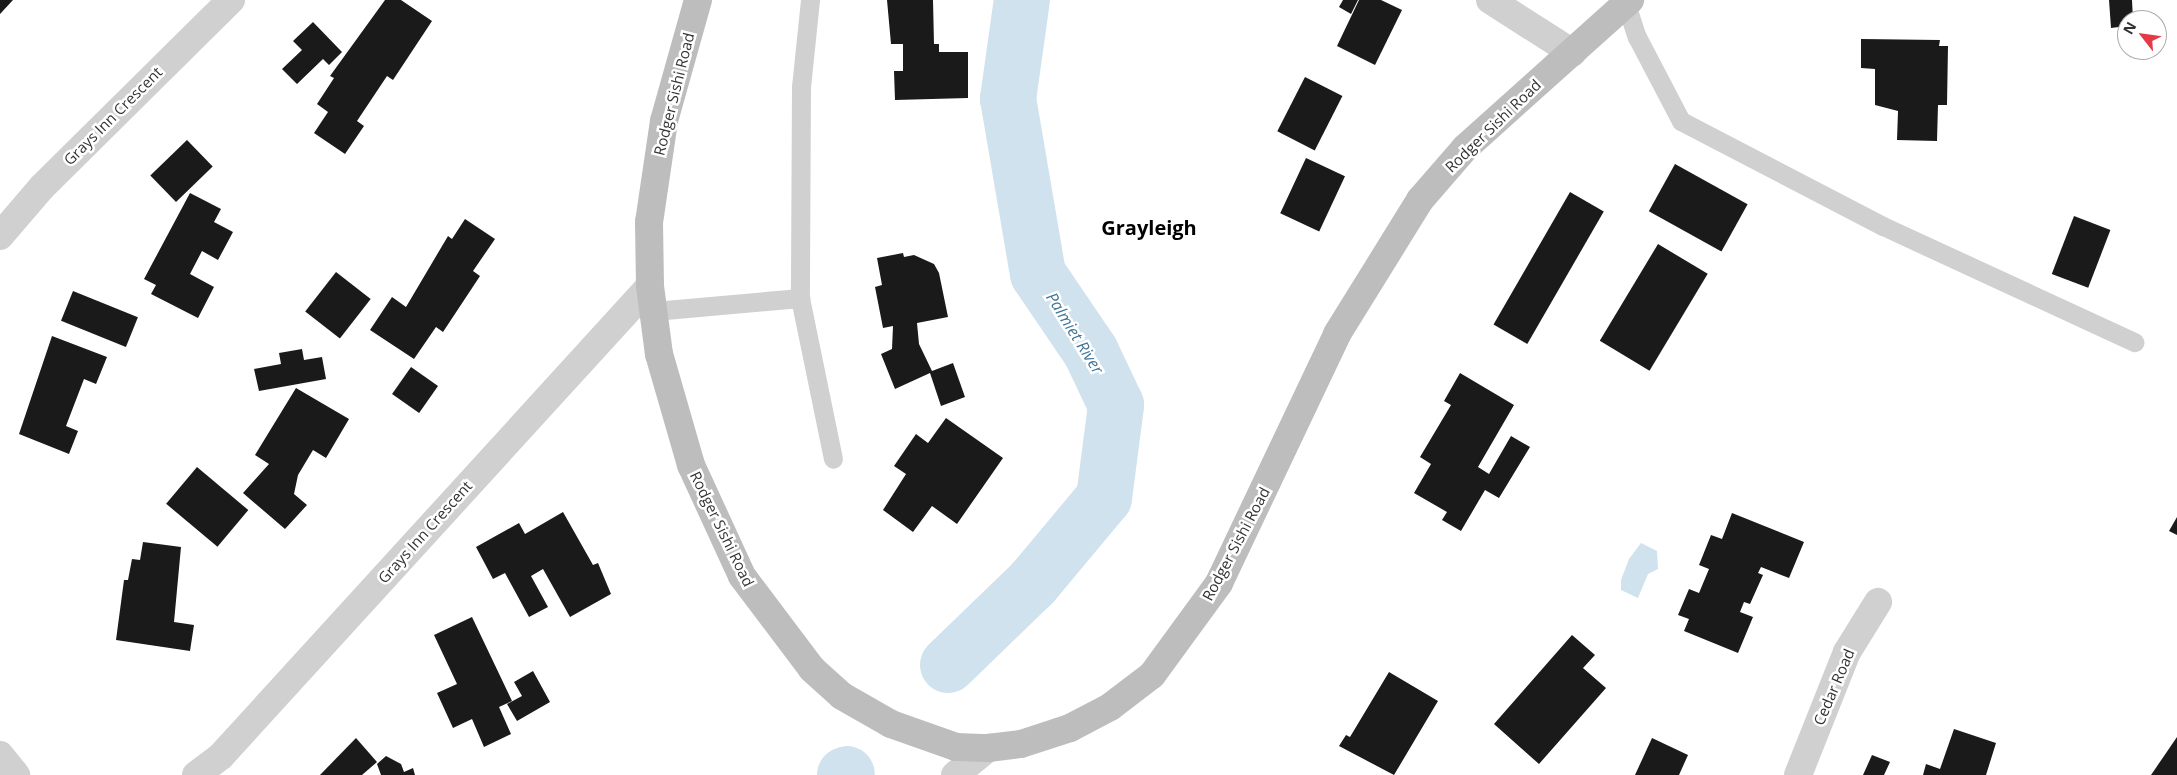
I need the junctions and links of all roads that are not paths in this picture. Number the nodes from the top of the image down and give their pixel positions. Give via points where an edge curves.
1 (231, 0) edge
2 (698, 0) edge
3 (810, 0) edge
4 (1490, 0) edge
5 (1628, 2) edge
6 (1573, 52) junction
7 (0, 236) edge
8 (800, 298) junction
9 (652, 299) junction
10 (2134, 342) dead end
11 (833, 459) dead end
12 (1878, 602) dead end
13 (988, 748) junction
14 (0, 755) edge
15 (16, 775) edge
16 (196, 775) edge
17 (955, 775) edge
18 (1798, 775) edge

1 - 7 street, Grays Inn Crescent via 42,187
2 - 9 main road, Rodger Sishi Road via 656,166 649,222
3 - 8 lane via 801,87
4 - 6 street
5 - 6 main road, Rodger Sishi Road
5 - 10 lane via 1637,38 1681,121 1883,226
6 - 13 main road, Rodger Sishi Road via 1465,148 1420,200 1383,253 1337,334 1219,583 1152,675 1110,707 1070,728 1022,744
8 - 9 lane
8 - 11 lane
9 - 13 main road, Rodger Sishi Road via 659,354 691,466 742,576 780,631 842,696 891,724 956,747
9 - 16 street, Grays Inn Crescent via 222,756
12 - 18 street, Cedar Road via 1847,652
13 - 17 street
14 - 15 street

